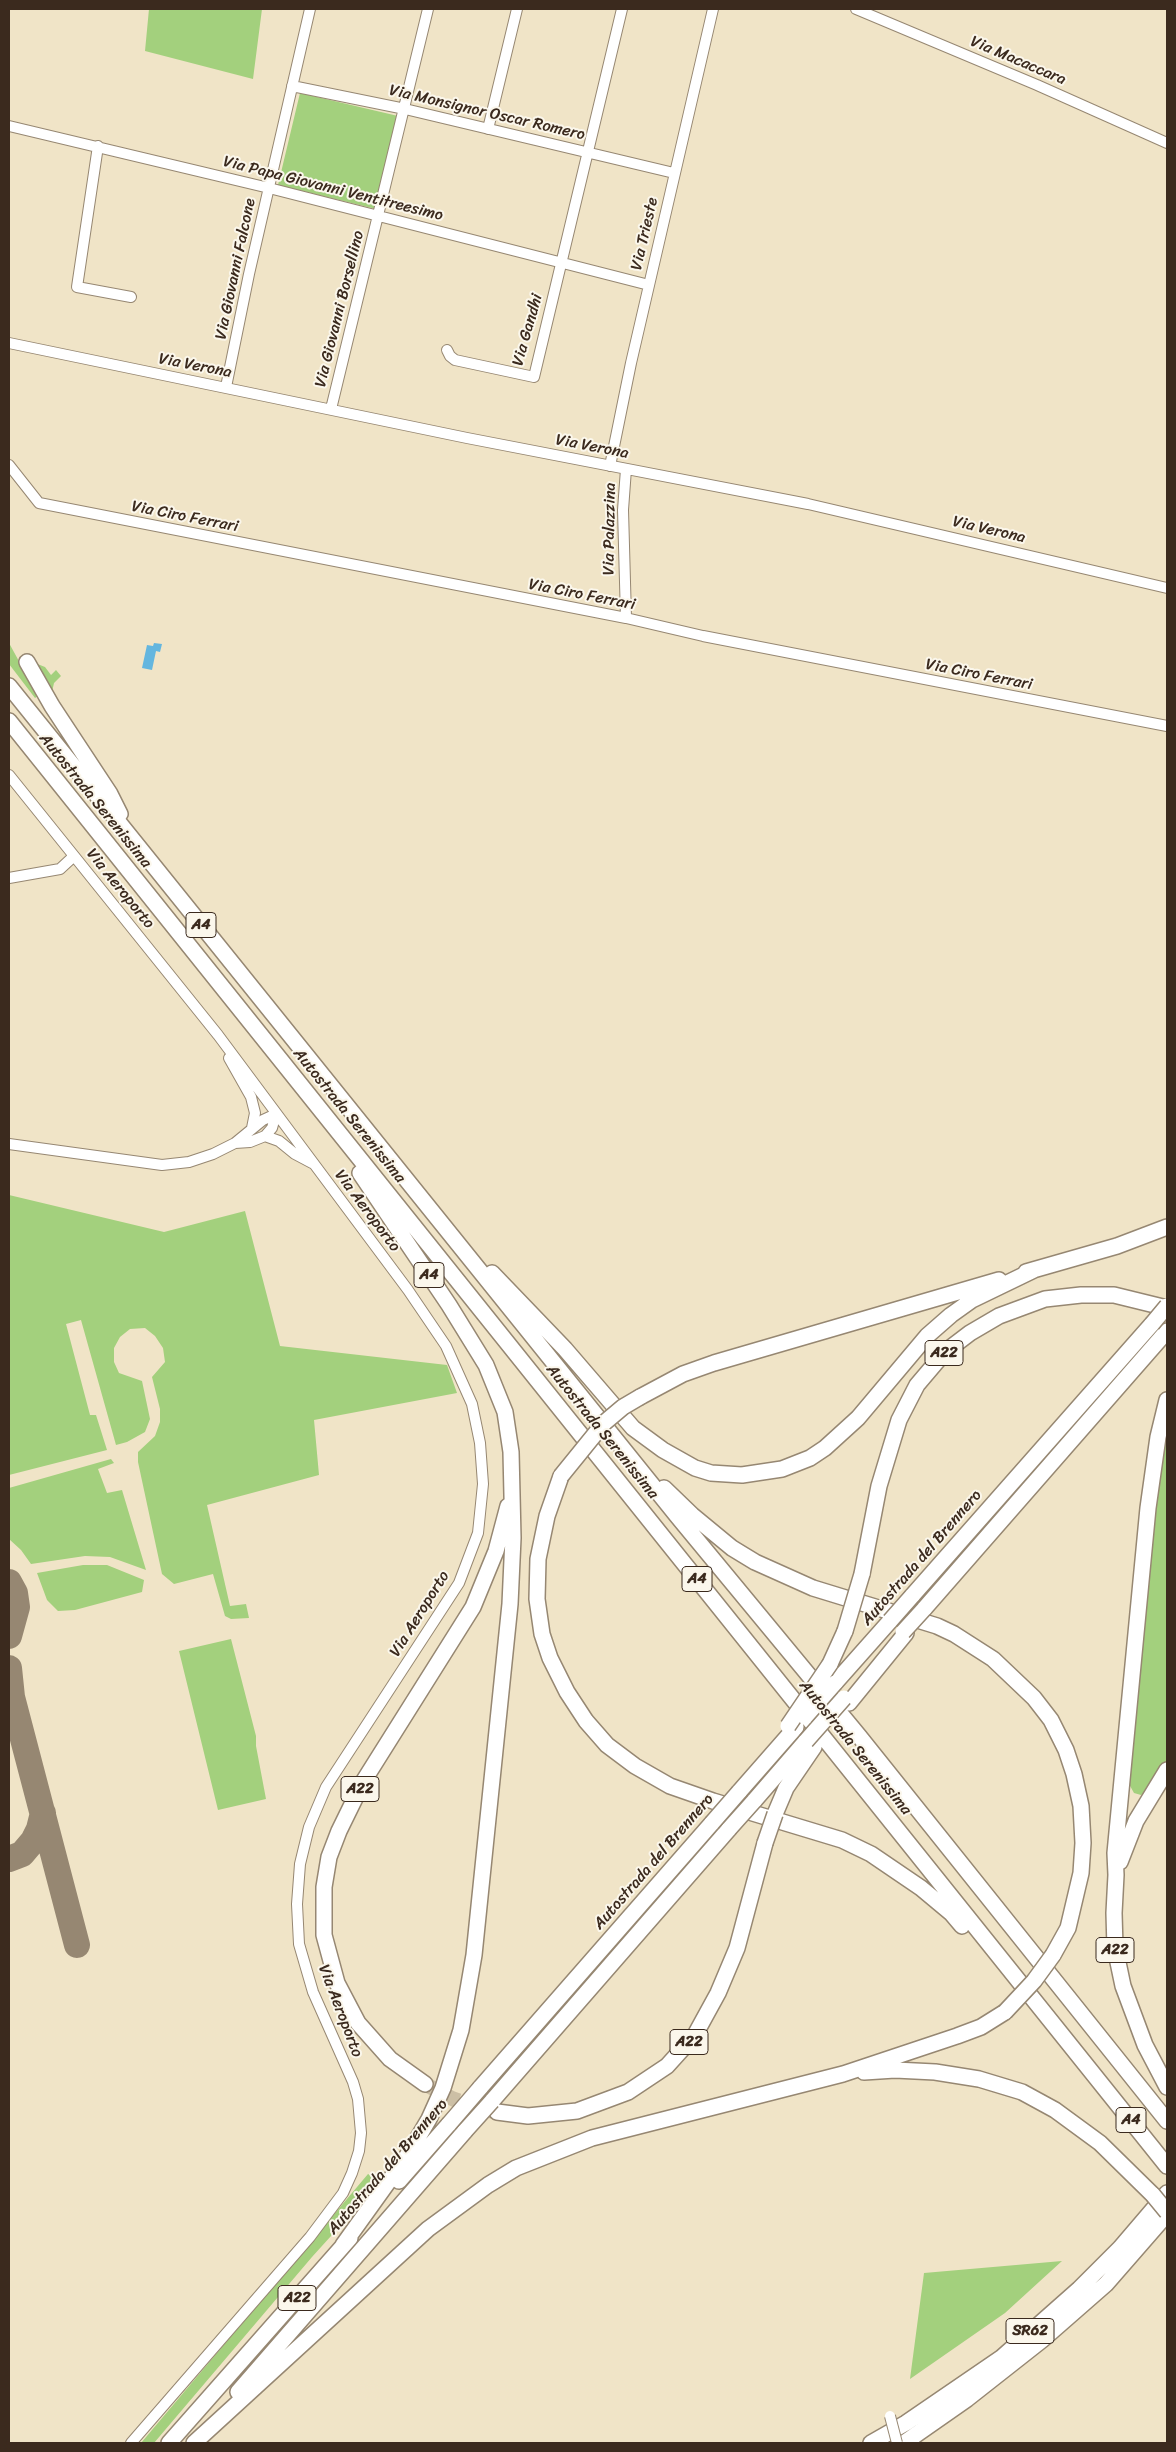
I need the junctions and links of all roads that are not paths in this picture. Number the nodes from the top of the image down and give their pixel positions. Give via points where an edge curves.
1 (310, 9) edge
2 (428, 9) edge
3 (517, 9) edge
4 (622, 9) edge
5 (713, 9) edge
6 (856, 9) edge
7 (292, 86) junction
8 (405, 109) junction
9 (9, 126) edge
10 (488, 129) junction
11 (1167, 143) edge
12 (98, 146) junction
13 (588, 152) junction
14 (674, 173) junction
15 (269, 188) junction
16 (379, 216) junction
17 (561, 263) junction
18 (649, 284) junction
19 (131, 297) dead end
20 (9, 343) edge
21 (447, 350) dead end
22 (226, 387) junction
23 (331, 409) junction
24 (9, 465) edge
25 (610, 466) junction
26 (626, 469) junction
27 (1167, 588) edge
28 (626, 618) junction
29 (27, 662) dead end
30 (9, 686) edge
31 (9, 721) edge
32 (1167, 726) edge
33 (9, 775) edge
34 (134, 842) junction
35 (74, 856) junction
36 (9, 878) edge
37 (218, 1035) junction
38 (299, 1082) junction
39 (276, 1114) junction
40 (252, 1128) junction
41 (265, 1136) junction
42 (235, 1143) junction
43 (9, 1144) edge
44 (314, 1164) junction
45 (393, 1164) junction
46 (1167, 1227) edge
47 (1034, 1270) junction
48 (1167, 1307) edge
49 (1165, 1333) edge
50 (1167, 1400) edge
51 (619, 1444) junction
52 (513, 1488) junction
53 (792, 1726) junction
54 (810, 1744) junction
55 (1167, 1770) edge
56 (1116, 1875) junction
57 (843, 2074) junction
58 (1094, 2075) junction
59 (425, 2084) tunnel mouth
60 (1167, 2087) edge
61 (494, 2107) junction
62 (1167, 2121) edge
63 (1167, 2166) edge
64 (1160, 2194) edge
65 (1167, 2213) edge
66 (344, 2245) junction
67 (890, 2416) dead end
68 (131, 2443) edge
69 (169, 2443) edge
70 (194, 2443) edge
71 (871, 2443) edge
72 (897, 2443) edge
73 (904, 2443) edge

1 - 7 street, Via Giovanni Falcone
2 - 8 street, Via Giovanni Borsellino
3 - 10 street
4 - 13 street
5 - 14 street, Via Trieste
6 - 11 street, Via Macaccara via 1037,84
7 - 8 street, Via Monsignor Oscar Romero
7 - 15 street, Via Giovanni Falcone
8 - 10 street, Via Monsignor Oscar Romero
8 - 16 street, Via Giovanni Borsellino
9 - 12 street, Via Papa Giovanni Ventitreesimo
10 - 13 street, Via Monsignor Oscar Romero
12 - 15 street, Via Papa Giovanni Ventitreesimo
12 - 19 street via 77,287
13 - 14 street, Via Monsignor Oscar Romero
13 - 17 street
14 - 18 street, Via Trieste
15 - 16 street, Via Papa Giovanni Ventitreesimo
15 - 22 street, Via Giovanni Falcone
16 - 17 street, Via Papa Giovanni Ventitreesimo
16 - 23 street, Via Giovanni Borsellino
17 - 18 street, Via Papa Giovanni Ventitreesimo
17 - 21 street, Via Gandhi via 534,377 455,360
18 - 25 street, Via Trieste
20 - 22 street, Via Verona
22 - 23 street, Via Verona
23 - 25 street, Via Verona
24 - 28 street, Via Ciro Ferrari via 39,503
25 - 26 street, Via Verona
26 - 27 street, Via Verona via 808,504
26 - 28 street, Via Palazzina via 623,510
28 - 32 street, Via Ciro Ferrari via 703,636
29 - 34 highway via 110,794
30 - 34 highway, Autostrada Serenissima / A4
31 - 38 highway, Autostrada Serenissima / A4
33 - 35 street, Via Aeroporto
34 - 45 highway, Autostrada Serenissima / A4
35 - 36 street via 60,869
35 - 37 street, Via Aeroporto
37 - 39 street, Via Aeroporto
37 - 40 street via 251,1097
38 - 52 highway, A4 via 486,1365 505,1412
38 - 58 highway, Autostrada Serenissima / A4
39 - 40 street
39 - 41 street via 272,1128
39 - 44 street, Via Aeroporto
40 - 42 street
41 - 42 street
41 - 44 street via 279,1141
42 - 43 street via 189,1162 162,1165
44 - 68 street, Via Aeroporto via 446,1346 472,1404 480,1443 483,1484 478,1533 459,1583 326,1787 309,1827 300,1864 299,1944 314,1992 358,2099 362,2133 352,2173 343,2193 310,2237
45 - 47 highway via 565,1349 633,1428 681,1461 710,1473 764,1473 782,1470 810,1458 858,1418 927,1336 951,1315 972,1300
45 - 51 highway, Autostrada Serenissima / A4
46 - 47 highway via 1117,1246
47 - 58 highway, bridge via 714,1362 683,1374 623,1407 604,1423 561,1476 547,1516 538,1560 537,1599 542,1634 550,1658 567,1692 607,1745 670,1786 842,1840 899,1871 951,1913 1026,2003
48 - 53 highway, Autostrada del Brennero / A22, bridge via 890,1621
48 - 53 highway, A22, bridge via 1114,1295 1045,1299 993,1319 945,1352 918,1385 899,1420 879,1486 862,1574 846,1631
49 - 54 highway, Autostrada del Brennero / A22, bridge
50 - 56 highway, A22 via 1148,1508 1115,1853
51 - 57 highway, bridge via 692,1515 732,1548 756,1562 813,1588 937,1626 993,1659 1034,1698 1051,1720 1066,1750 1081,1806 1083,1843 1081,1873 1068,1928 1053,1955 1005,2012 957,2036
51 - 62 highway, Autostrada Serenissima / A4 via 859,1736
52 - 59 highway, A22 via 496,1552 473,1607 363,1782 335,1840 324,1887 324,1935 337,1983 358,2023 390,2059
52 - 66 highway, A22 via 510,1604 474,1955 461,2030 443,2088 429,2119
53 - 66 highway, Autostrada del Brennero / A22, bridge via 739,1792
54 - 61 highway, Autostrada del Brennero / A22, bridge via 729,1829
54 - 61 highway, A22, bridge via 775,1814 737,1948 695,2035 667,2066 628,2092 577,2111 528,2116
55 - 56 highway, A22 via 1133,1828
56 - 60 highway, A22 via 1115,1939 1123,1986 1145,2045
57 - 64 highway via 895,2070 935,2072 979,2079 1022,2092 1055,2110 1100,2143
57 - 70 highway via 592,2138 516,2168 428,2229
58 - 63 highway, Autostrada Serenissima / A4
61 - 70 highway, Autostrada del Brennero / A22, bridge via 465,2131
64 - 65 highway, bridge
64 - 71 highway, SR62 via 1120,2248 1079,2289 1000,2358 906,2423
65 - 73 highway, SR62 via 1106,2284 1042,2340
66 - 69 highway, Autostrada del Brennero / A22
67 - 72 street, bridge

